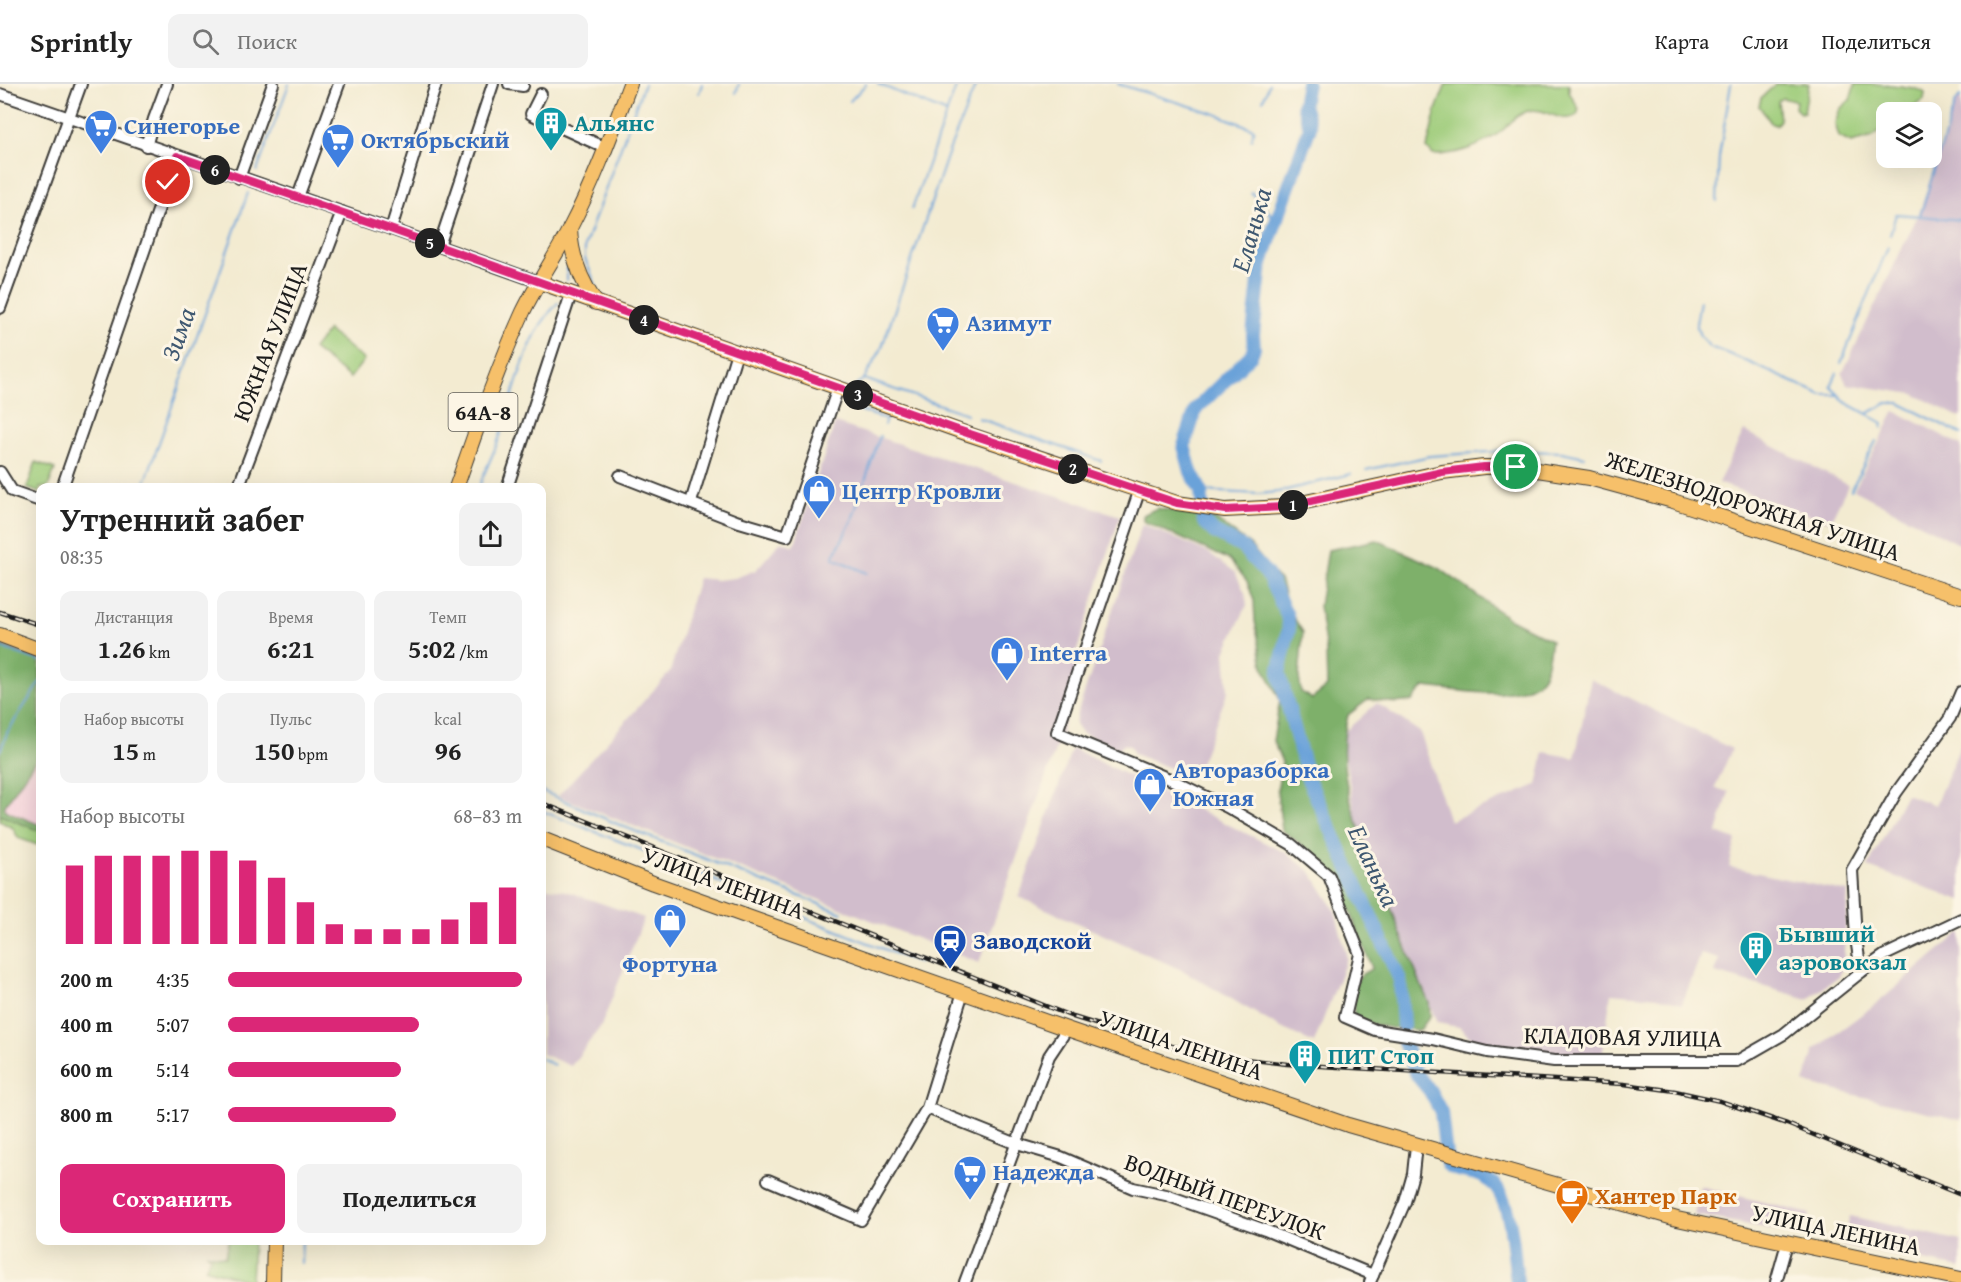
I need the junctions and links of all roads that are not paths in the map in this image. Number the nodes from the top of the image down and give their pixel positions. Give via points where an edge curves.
1 (81, 84) edge
2 (167, 84) edge
3 (273, 84) edge
4 (339, 84) edge
5 (436, 84) edge
6 (493, 84) edge
7 (509, 84) edge
8 (523, 84) edge
9 (630, 84) edge
10 (0, 94) edge
11 (541, 94) dead end
12 (68, 118) junction
13 (146, 146) junction
14 (606, 148) junction
15 (177, 156) junction
16 (239, 178) junction
17 (298, 197) junction
18 (342, 212) junction
19 (570, 228) junction
20 (390, 229) junction
21 (439, 246) junction
22 (539, 282) junction
23 (571, 294) junction
24 (596, 303) junction
25 (0, 308) edge
26 (737, 352) junction
27 (838, 388) junction
28 (0, 472) edge
29 (620, 476) dead end
30 (64, 483) edge
31 (240, 483) edge
32 (458, 483) edge
33 (509, 483) edge
34 (1139, 492) junction
35 (36, 500) edge
36 (691, 502) junction
37 (1961, 596) edge
38 (0, 635) edge
39 (36, 648) edge
40 (1961, 692) edge
41 (546, 841) edge
42 (1961, 919) edge
43 (1861, 972) junction
44 (963, 992) junction
45 (1067, 1029) junction
46 (927, 1108) junction
47 (1017, 1144) junction
48 (1416, 1145) junction
49 (768, 1180) dead end
50 (1787, 1243) junction
51 (274, 1245) edge
52 (1371, 1279) edge
53 (1961, 1280) edge
54 (273, 1282) edge
55 (965, 1282) edge
56 (1776, 1282) edge

1 - 12 street
2 - 13 street
3 - 16 street
4 - 17 street
5 - 20 street
6 - 21 street
7 - 8 street
9 - 14 main road, 64А-8
10 - 12 street
11 - 14 street via 531,114
12 - 13 street
12 - 25 street
13 - 15 street
14 - 19 main road, 64А-8
15 - 16 street
15 - 30 street
16 - 17 street
17 - 18 street
18 - 20 street
18 - 31 street, ЮЖНАЯ УЛИЦА
19 - 22 main road, 64А-8
19 - 24 main road via 574,258
20 - 21 street
21 - 22 street
22 - 23 main road, ЖЕЛЕЗНОДОРОЖНАЯ УЛИЦА
22 - 32 main road, 64А-8 via 512,337
23 - 24 main road, ЖЕЛЕЗНОДОРОЖНАЯ УЛИЦА
23 - 33 street
24 - 26 main road, ЖЕЛЕЗНОДОРОЖНАЯ УЛИЦА
26 - 27 main road, ЖЕЛЕЗНОДОРОЖНАЯ УЛИЦА
26 - 36 street
27 - 34 main road, ЖЕЛЕЗНОДОРОЖНАЯ УЛИЦА
27 - 36 street via 787,536
28 - 35 street via 12,491
29 - 36 street
34 - 37 main road, ЖЕЛЕЗНОДОРОЖНАЯ УЛИЦА via 1225,510 1283,507 1442,472 1516,467 1589,478 1673,501
34 - 43 street, КЛАДОВАЯ УЛИЦА via 1057,732 1227,807 1291,844 1329,876 1360,954 1345,1017 1375,1030 1554,1062 1737,1061 1784,1034
38 - 39 main road
40 - 43 street via 1950,718 1896,794 1852,870
41 - 44 main road, УЛИЦА ЛЕНИНА via 653,883
42 - 43 street, КЛАДОВАЯ УЛИЦА via 1885,955
44 - 45 main road, УЛИЦА ЛЕНИНА
44 - 46 street
45 - 47 street via 1049,1056
45 - 48 main road, УЛИЦА ЛЕНИНА
46 - 47 street, ВОДНЫЙ ПЕРЕУЛОК
46 - 49 street via 861,1220
47 - 52 street, ВОДНЫЙ ПЕРЕУЛОК via 1061,1157 1133,1188 1166,1195 1265,1230
47 - 55 street
48 - 50 main road, УЛИЦА ЛЕНИНА via 1669,1217
48 - 52 street via 1405,1202
50 - 53 main road, УЛИЦА ЛЕНИНА
50 - 56 street
51 - 54 main road

